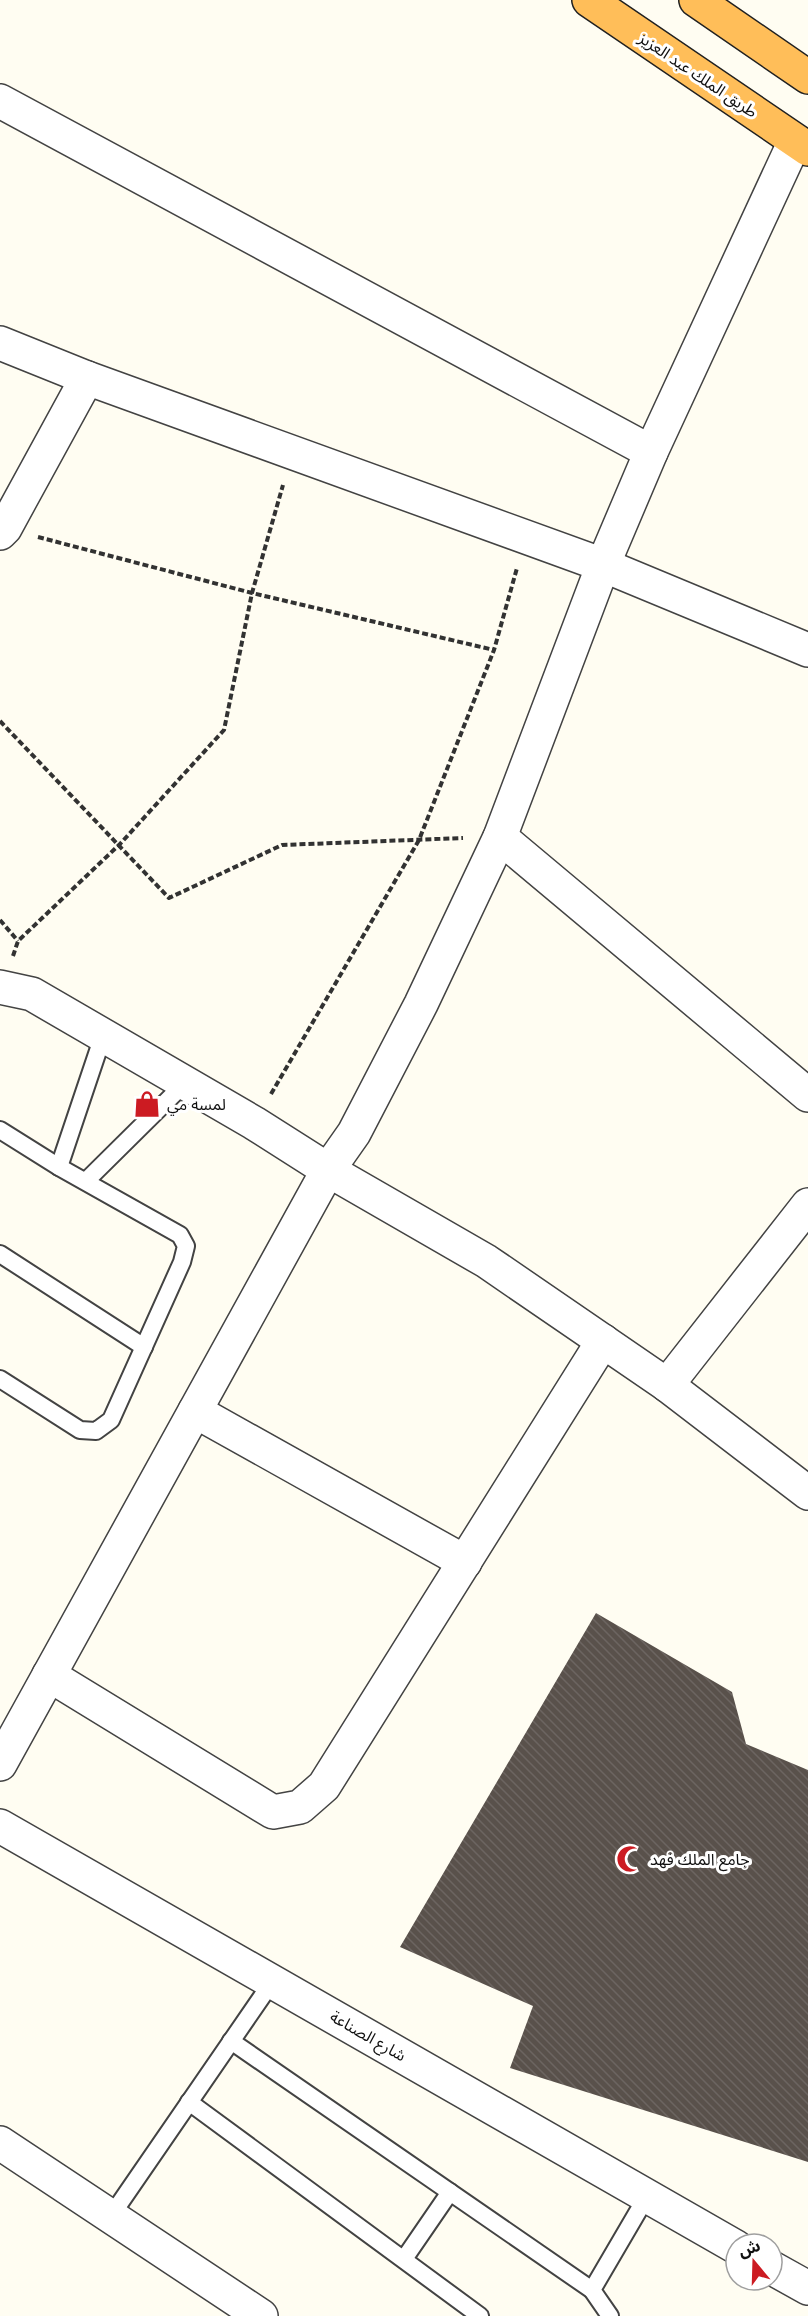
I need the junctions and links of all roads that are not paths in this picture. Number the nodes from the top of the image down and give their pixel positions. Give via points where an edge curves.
1 (589, 0) edge
2 (696, 0) edge
3 (808, 76) edge
4 (0, 101) edge
5 (802, 145) edge
6 (0, 343) edge
7 (87, 378) junction
8 (651, 452) junction
9 (2, 530) edge
10 (603, 565) junction
11 (808, 650) edge
12 (500, 837) junction
13 (5, 973) edge
14 (103, 1036) junction
15 (185, 1083) junction
16 (808, 1095) edge
17 (0, 1130) edge
18 (59, 1167) junction
19 (328, 1170) junction
20 (86, 1181) junction
21 (808, 1205) edge
22 (0, 1254) edge
23 (603, 1341) junction
24 (144, 1347) junction
25 (0, 1379) edge
26 (667, 1385) junction
27 (195, 1411) junction
28 (808, 1493) edge
29 (465, 1562) junction
30 (49, 1675) junction
31 (0, 1764) edge
32 (0, 1826) edge
33 (273, 1982) junction
34 (231, 2042) junction
35 (189, 2102) junction
36 (0, 2143) edge
37 (450, 2192) junction
38 (647, 2196) junction
39 (111, 2216) junction
40 (724, 2240) edge
41 (404, 2259) junction
42 (784, 2275) edge
43 (808, 2288) edge
44 (592, 2290) junction
45 (261, 2316) edge
46 (480, 2316) edge
47 (610, 2316) edge

1 - 5 highway, طريق الملك عبد العزيز
2 - 3 highway
4 - 8 street
5 - 8 street
6 - 7 street
7 - 9 street
7 - 10 street
8 - 10 street
10 - 11 street
10 - 12 street
12 - 16 street
12 - 19 street via 421,1004 354,1133
13 - 14 street via 32,994
14 - 15 street
14 - 18 lane
15 - 19 street
15 - 20 lane
17 - 18 lane
18 - 20 lane
19 - 23 street via 486,1261
19 - 27 street
20 - 24 lane via 180,1234 186,1246
21 - 26 street
22 - 24 lane
23 - 26 street
23 - 29 street
24 - 25 lane via 111,1420 96,1431 80,1430
26 - 28 street
27 - 29 street
27 - 30 street
29 - 30 street via 324,1786 300,1807 273,1812
30 - 31 street
32 - 33 street, شارع الصناعة
33 - 34 lane
33 - 38 street, شارع الصناعة
34 - 35 lane
34 - 37 lane
35 - 39 lane
35 - 41 lane
36 - 39 street
37 - 41 lane
37 - 44 lane
38 - 40 street, شارع الصناعة
38 - 44 lane
39 - 45 street
41 - 46 lane
42 - 43 street
44 - 47 lane

